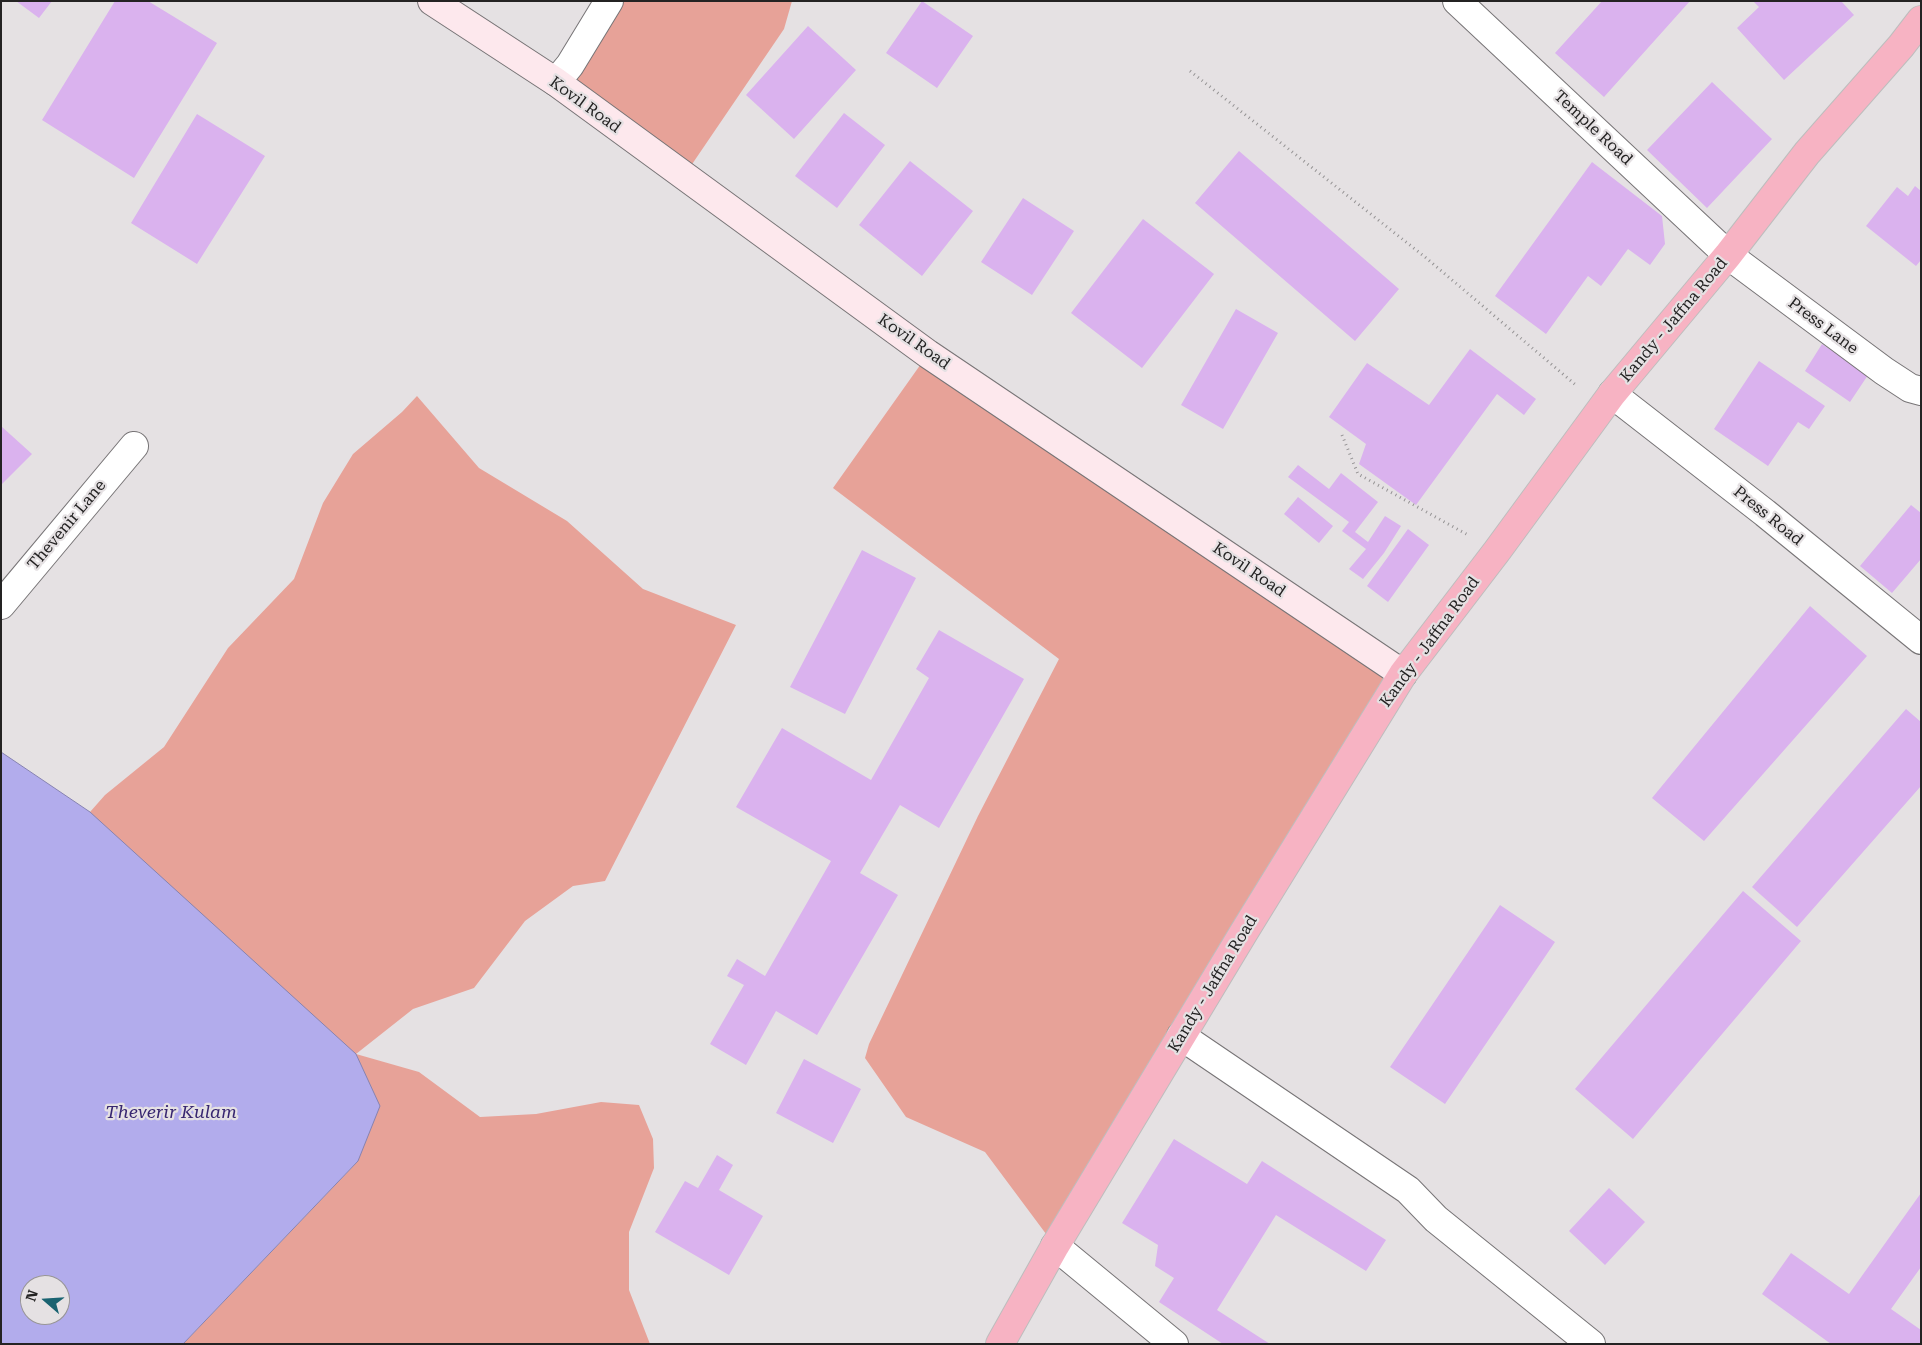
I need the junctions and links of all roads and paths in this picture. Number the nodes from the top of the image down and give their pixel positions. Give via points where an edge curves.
1 (432, 1) edge
2 (608, 1) edge
3 (1457, 1) edge
4 (1921, 20) edge
5 (1190, 71) dead end
6 (556, 82) junction
7 (1728, 256) junction
8 (1921, 391) edge
9 (1607, 401) junction
10 (1342, 435) dead end
11 (134, 446) dead end
12 (1497, 551) junction
13 (1, 605) edge
14 (1921, 640) edge
15 (1403, 674) junction
16 (1181, 1036) junction
17 (1055, 1246) junction
18 (1000, 1344) edge
19 (1174, 1344) edge
20 (1591, 1344) edge

1 - 6 street, Kovil Road
2 - 6 street via 570,65
3 - 7 street, Temple Road
4 - 7 highway, Kandy - Jaffna Road via 1806,153
5 - 9 path
6 - 15 street, Kovil Road via 928,354
7 - 8 street, Press Lane via 1884,371 1910,388
7 - 9 highway, Kandy - Jaffna Road
9 - 12 highway, Kandy - Jaffna Road
9 - 14 street, Press Road via 1758,508
10 - 12 path via 1358,474
11 - 13 street, Thevenir Lane
12 - 15 highway, Kandy - Jaffna Road
15 - 16 highway, Kandy - Jaffna Road
16 - 17 highway, Kandy - Jaffna Road
16 - 20 street via 1408,1190 1436,1219
17 - 18 highway, Kandy - Jaffna Road
17 - 19 street

